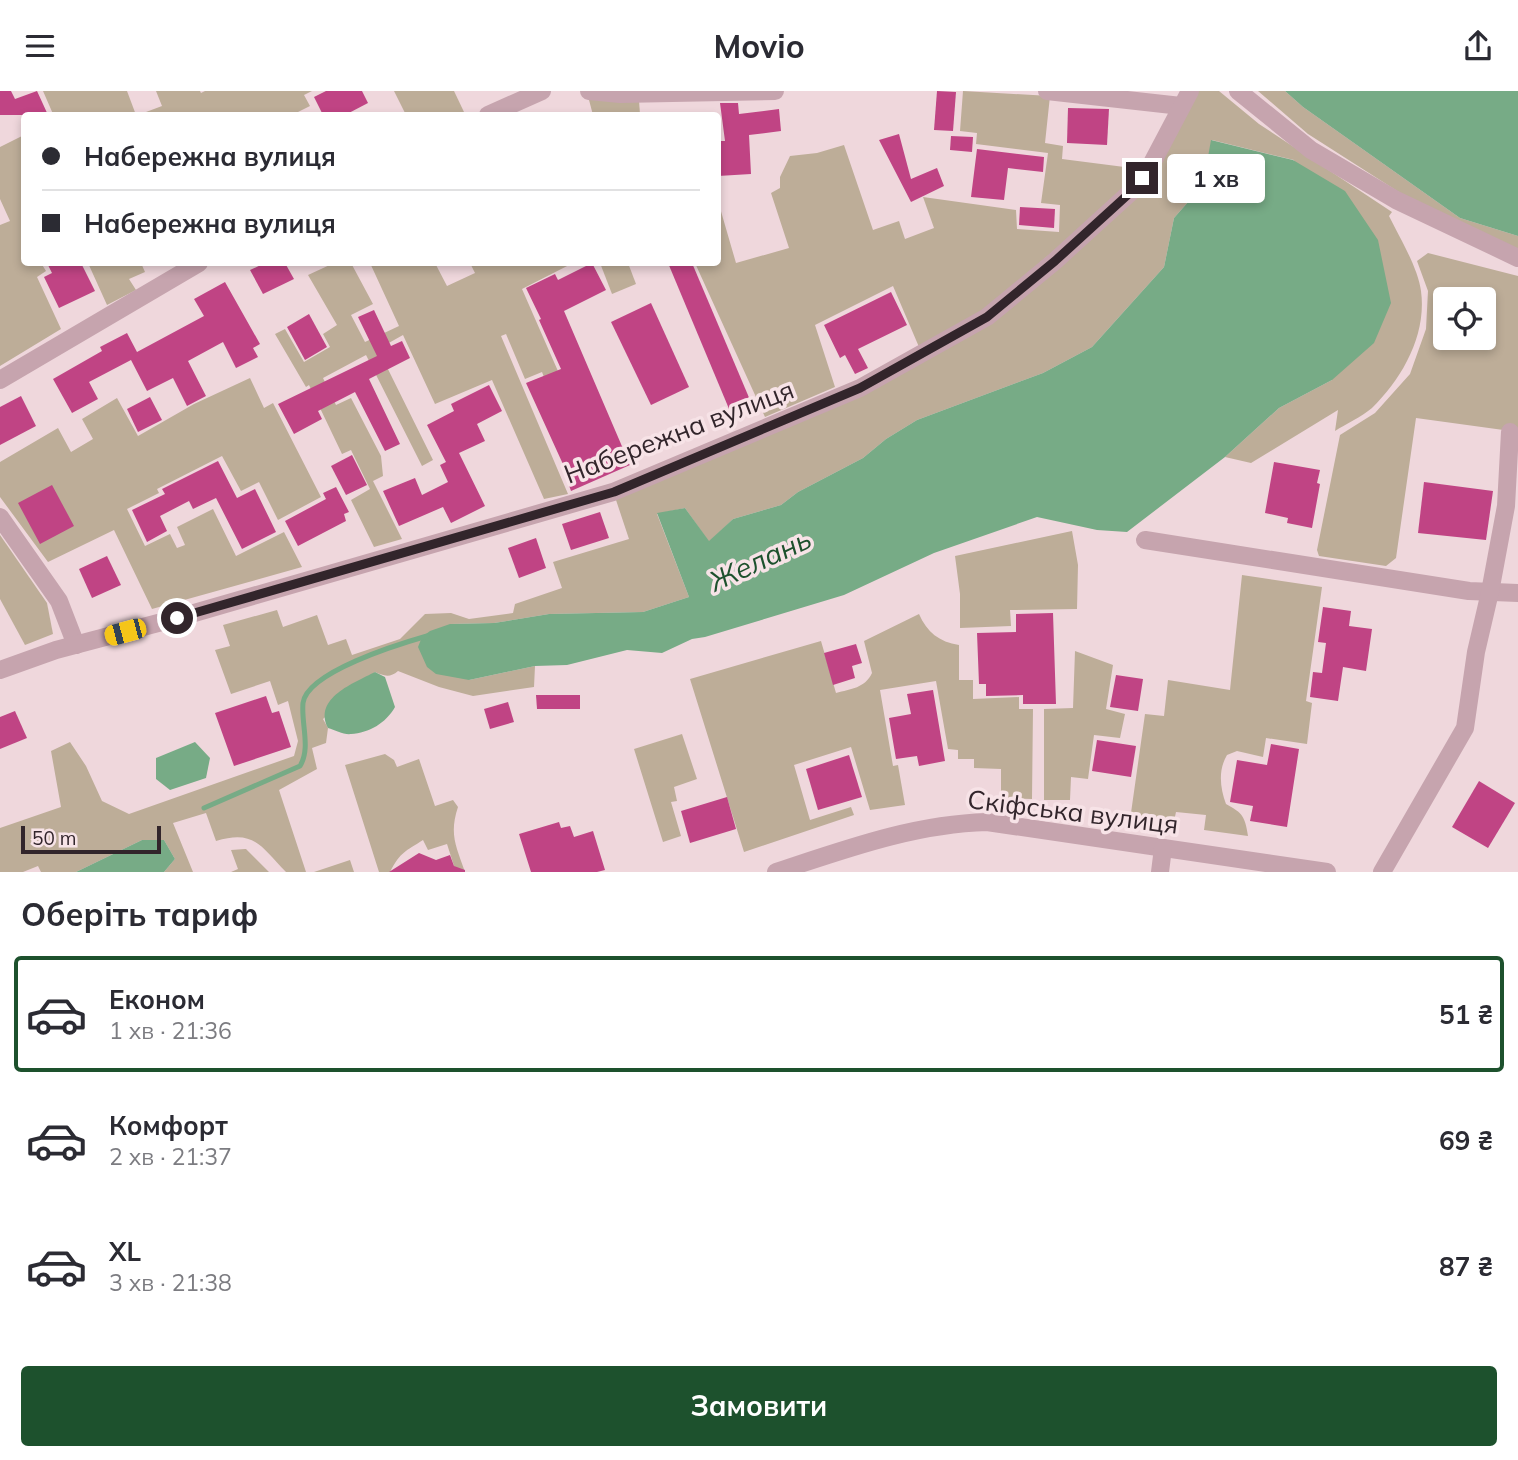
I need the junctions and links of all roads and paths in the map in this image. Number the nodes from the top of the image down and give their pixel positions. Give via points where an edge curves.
1 (542, 91) edge
2 (589, 91) edge
3 (775, 91) edge
4 (1047, 91) edge
5 (1238, 91) edge
6 (1185, 98) edge
7 (495, 112) edge
8 (1518, 258) edge
9 (194, 266) edge
10 (0, 380) edge
11 (1510, 432) dead end
12 (0, 517) edge
13 (1145, 540) dead end
14 (1490, 592) junction
15 (1518, 593) edge
16 (76, 645) junction
17 (0, 670) edge
18 (1163, 848) junction
19 (776, 872) edge
20 (1160, 872) edge
21 (1327, 872) edge
22 (1382, 872) edge

1 - 7 street
2 - 3 street
4 - 6 street
5 - 8 street via 1311,150 1396,200
6 - 16 street, Набережна вулиця via 1133,190 1055,261 987,317 860,388 614,492
9 - 10 street
11 - 14 street via 1506,506
12 - 16 street via 59,601
13 - 14 street
14 - 15 street
14 - 22 street via 1465,728
16 - 17 street, Набережна вулиця
18 - 19 street, Скіфська вулиця via 988,822 954,823 883,837
18 - 20 street
18 - 21 street, Скіфська вулиця

